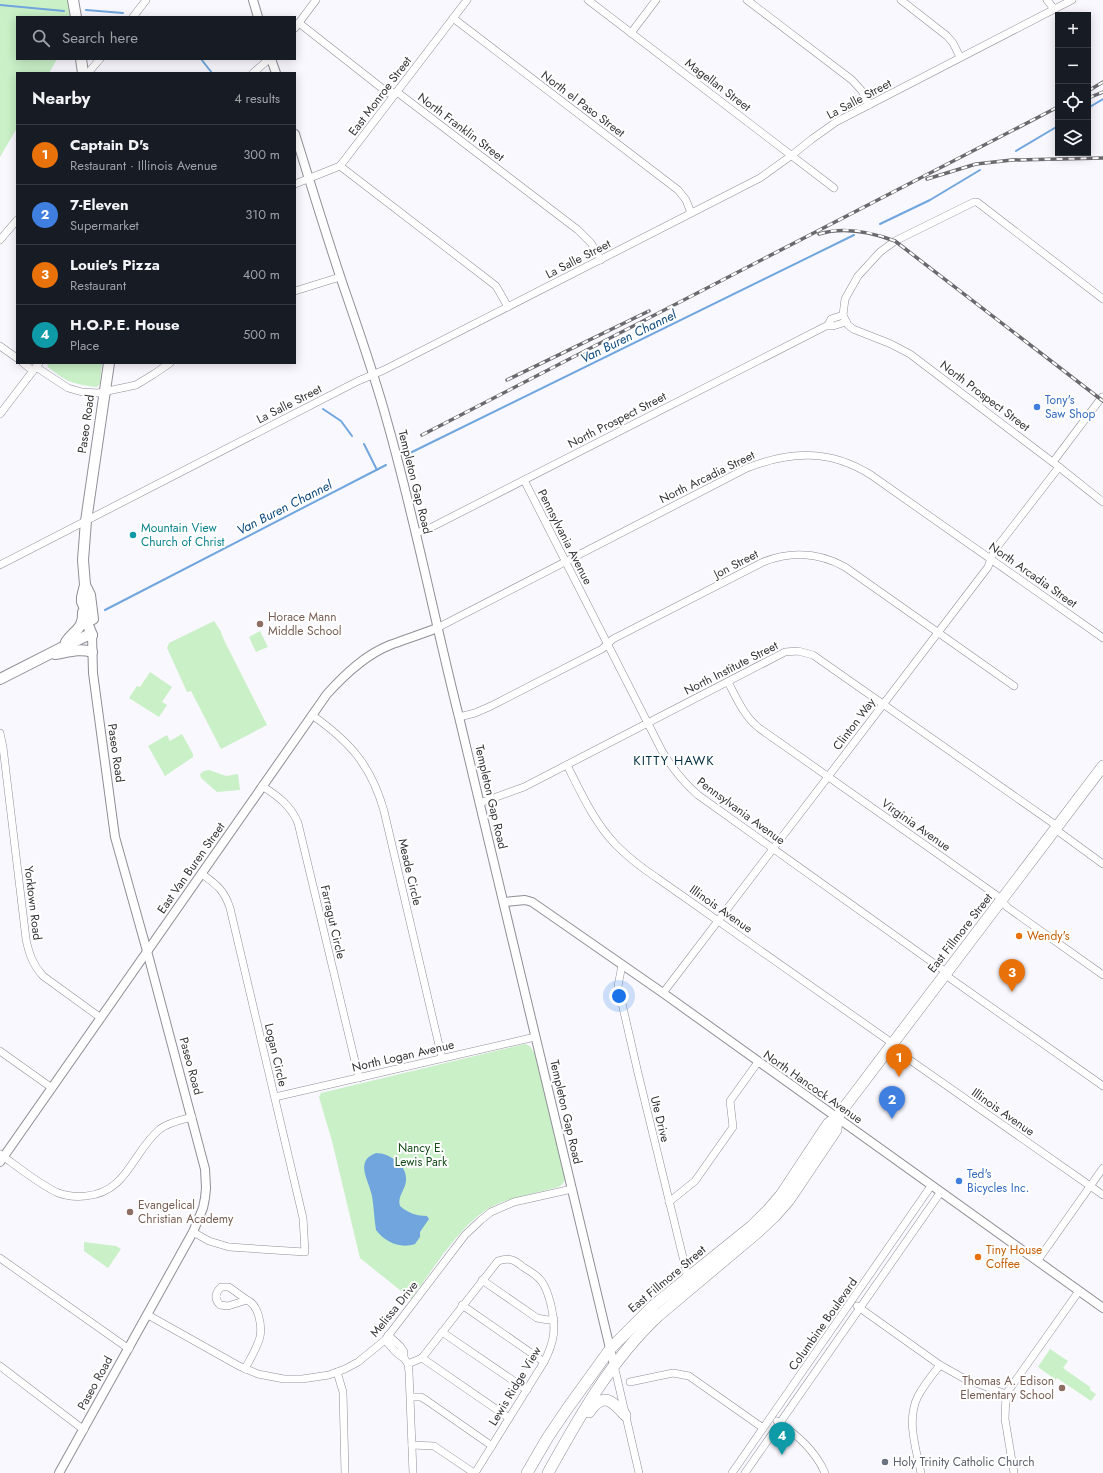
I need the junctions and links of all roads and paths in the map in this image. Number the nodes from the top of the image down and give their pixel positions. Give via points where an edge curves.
1 (73, 0) edge
2 (146, 0) edge
3 (253, 0) edge
4 (316, 0) edge
5 (588, 0) edge
6 (656, 0) edge
7 (747, 0) edge
8 (900, 0) edge
9 (1046, 0) edge
10 (1072, 0) edge
11 (464, 1) edge
12 (1054, 9) junction
13 (76, 16) edge
14 (134, 16) edge
15 (258, 16) edge
16 (453, 18) junction
17 (297, 26) edge
18 (631, 33) junction
19 (960, 58) junction
20 (81, 60) edge
21 (99, 60) edge
22 (269, 60) edge
23 (270, 60) edge
24 (83, 72) edge
25 (89, 72) edge
26 (254, 72) edge
27 (276, 72) edge
28 (397, 92) junction
29 (869, 105) junction
30 (296, 137) edge
31 (792, 156) junction
32 (340, 166) junction
33 (310, 179) junction
34 (296, 184) edge
35 (834, 188) dead end
36 (691, 213) junction
37 (16, 221) edge
38 (0, 240) edge
39 (601, 260) junction
40 (340, 277) junction
41 (296, 291) edge
42 (1103, 299) edge
43 (508, 307) junction
44 (845, 318) junction
45 (0, 346) edge
46 (16, 357) edge
47 (26, 364) edge
48 (109, 364) edge
49 (169, 364) edge
50 (36, 367) edge
51 (373, 375) junction
52 (104, 392) junction
53 (1102, 397) dead end
54 (0, 414) edge
55 (1053, 462) junction
56 (1059, 467) junction
57 (524, 480) junction
58 (1103, 502) edge
59 (86, 521) junction
60 (416, 534) junction
61 (991, 559) junction
62 (565, 561) junction
63 (0, 565) edge
64 (85, 585) junction
65 (82, 602) junction
66 (437, 628) junction
67 (938, 632) junction
68 (92, 635) junction
69 (1103, 638) edge
70 (607, 644) junction
71 (61, 648) junction
72 (92, 652) junction
73 (47, 654) junction
74 (0, 678) edge
75 (728, 682) junction
76 (1014, 686) dead end
77 (883, 704) junction
78 (312, 715) junction
79 (460, 717) junction
80 (648, 723) junction
81 (0, 733) edge
82 (566, 766) junction
83 (1103, 766) edge
84 (828, 777) junction
85 (262, 786) junction
86 (480, 803) junction
87 (1056, 828) junction
88 (773, 848) junction
89 (1103, 864) edge
90 (202, 874) junction
91 (1002, 900) junction
92 (504, 902) junction
93 (718, 920) junction
94 (148, 951) junction
95 (622, 965) junction
96 (945, 973) junction
97 (1103, 975) edge
98 (663, 993) junction
99 (101, 1018) junction
100 (536, 1036) junction
101 (891, 1044) junction
102 (0, 1051) edge
103 (442, 1058) junction
104 (758, 1062) junction
105 (359, 1078) junction
106 (1103, 1086) edge
107 (52, 1088) junction
108 (275, 1097) junction
109 (192, 1117) junction
110 (837, 1117) junction
111 (1, 1158) edge
112 (1103, 1168) edge
113 (931, 1186) junction
114 (1090, 1186) junction
115 (572, 1189) junction
116 (940, 1193) junction
117 (1103, 1195) edge
118 (669, 1202) junction
119 (193, 1232) junction
120 (0, 1258) edge
121 (1038, 1260) junction
122 (688, 1278) junction
123 (482, 1280) junction
124 (1079, 1291) junction
125 (248, 1300) dead end
126 (851, 1303) junction
127 (462, 1306) junction
128 (860, 1308) junction
129 (1103, 1308) edge
130 (148, 1315) junction
131 (554, 1319) junction
132 (442, 1332) junction
133 (386, 1338) junction
134 (611, 1348) junction
135 (129, 1349) junction
136 (422, 1358) junction
137 (406, 1361) junction
138 (544, 1362) junction
139 (614, 1365) junction
140 (940, 1365) junction
141 (0, 1366) edge
142 (245, 1369) junction
143 (337, 1372) junction
144 (630, 1382) dead end
145 (527, 1390) junction
146 (1006, 1394) junction
147 (411, 1397) junction
148 (625, 1415) junction
149 (772, 1417) junction
150 (509, 1418) junction
151 (780, 1423) junction
152 (764, 1428) junction
153 (84, 1430) junction
154 (566, 1440) junction
155 (412, 1445) junction
156 (492, 1446) junction
157 (59, 1473) edge
158 (346, 1473) edge
159 (413, 1473) edge
160 (474, 1473) edge
161 (527, 1473) edge
162 (548, 1473) edge
163 (638, 1473) edge
164 (732, 1473) edge
165 (745, 1473) edge
166 (825, 1473) edge
167 (922, 1473) edge
168 (1014, 1473) edge

1 - 13 main road
2 - 14 street
3 - 15 street
4 - 17 street
5 - 18 street, Magellan Street
6 - 18 street
7 - 29 street via 852,80
8 - 19 street via 948,36
9 - 12 street
10 - 12 street, La Salle Street
11 - 16 street, East Monroe Street
12 - 19 street, La Salle Street
16 - 28 street, East Monroe Street
16 - 36 street, North el Paso Street via 678,190 686,200
17 - 28 street, North Franklin Street via 388,93
18 - 31 street, Magellan Street
19 - 29 street, La Salle Street
20 - 24 main road
21 - 25 street
22 - 26 street
23 - 27 street
28 - 32 street, East Monroe Street
28 - 39 street, North Franklin Street via 586,236
29 - 31 street, La Salle Street via 836,122
30 - 33 street, Templeton Gap Road
31 - 35 street, Magellan Street
31 - 36 street, La Salle Street via 760,178
32 - 33 street, East Monroe Street
32 - 43 street via 496,286
33 - 34 street, East Monroe Street
33 - 40 street, Templeton Gap Road
36 - 39 street, La Salle Street
37 - 38 street
39 - 43 street, La Salle Street
40 - 41 street
40 - 51 street, Templeton Gap Road
42 - 44 street via 977,202 971,202 895,241 880,252 866,266 845,299
43 - 51 street, La Salle Street
44 - 55 street, North Prospect Street via 853,329 910,354
44 - 57 street, North Prospect Street via 831,319 828,325
45 - 46 street
47 - 50 street
48 - 52 main road, Paseo Road
49 - 52 street via 136,385
50 - 52 street via 68,388 93,393
50 - 54 street
51 - 59 street, La Salle Street
51 - 60 street, Templeton Gap Road
52 - 59 main road, Paseo Road
53 - 55 street
55 - 56 street, North Prospect Street
56 - 58 street, North Prospect Street
56 - 61 street, Clinton Way via 994,551
57 - 60 street, North Prospect Street
57 - 62 street, Pennsylvania Avenue
59 - 63 street, La Salle Street
59 - 64 main road, Paseo Road via 83,560
60 - 66 street, Templeton Gap Road
61 - 62 street, North Arcadia Street via 862,469 821,456 796,455 748,468
61 - 67 street, Clinton Way via 989,566
61 - 69 street, North Arcadia Street
62 - 66 street, North Arcadia Street
62 - 70 street, Pennsylvania Avenue
64 - 65 main road, Paseo Road
64 - 68 main road, Paseo Road via 90,594 94,623
65 - 68 main road, Paseo Road
65 - 71 main road via 84,614 81,625
66 - 78 street, East Van Buren Street via 390,645 359,663 339,680
66 - 79 street, Templeton Gap Road
67 - 70 street, Jon Street via 838,563 824,557 799,554 763,562
67 - 76 street, Jon Street
67 - 77 street, Clinton Way
68 - 71 main road
68 - 72 street, Paseo Road
70 - 79 street, Jon Street via 601,650 491,706
70 - 80 street, Pennsylvania Avenue
71 - 73 main road
72 - 73 main road via 75,650
72 - 94 street, Paseo Road via 114,828
73 - 74 main road
75 - 77 street, North Institute Street via 785,652 798,651 813,655
75 - 80 street, North Institute Street
75 - 84 street, Virginia Avenue via 745,713 753,722
77 - 84 street, Clinton Way
77 - 87 street, North Institute Street
78 - 85 street, East Van Buren Street
78 - 103 street, Meade Circle via 354,751 375,785 384,811
79 - 86 street, Templeton Gap Road
80 - 82 street, North Institute Street
80 - 88 street, Pennsylvania Avenue via 668,762 681,779 698,795
81 - 99 street, Yorktown Road via 30,956 43,976
82 - 86 street, North Institute Street via 524,787
82 - 93 street, Illinois Avenue via 594,816 616,845 656,878
83 - 87 main road, East Fillmore Street
84 - 88 street, Clinton Way
84 - 91 street, Virginia Avenue
85 - 90 street, East Van Buren Street
85 - 105 street, Farragut Circle via 289,807 298,823
86 - 92 street, Templeton Gap Road
87 - 89 street, North Institute Street
87 - 91 main road, East Fillmore Street
88 - 93 street, Clinton Way
88 - 96 street, Pennsylvania Avenue
90 - 94 street, East Van Buren Street
90 - 108 street, Logan Circle via 219,887 228,904
91 - 96 main road, East Fillmore Street
91 - 97 street, Virginia Avenue via 1007,907
92 - 95 street, North Hancock Avenue via 532,902
92 - 100 street, Templeton Gap Road
93 - 98 street, Clinton Way
93 - 101 street, Illinois Avenue
94 - 99 street, East Van Buren Street
94 - 109 street, Paseo Road
95 - 98 street, North Hancock Avenue
95 - 118 street, Ute Drive via 618,986
96 - 101 main road, East Fillmore Street
96 - 106 street, Pennsylvania Avenue
98 - 104 street, North Hancock Avenue
99 - 107 street, East Van Buren Street
100 - 103 street, North Logan Avenue
100 - 115 street, Templeton Gap Road
101 - 110 main road, East Fillmore Street
101 - 114 street, Illinois Avenue
102 - 107 street
103 - 105 street, North Logan Avenue
104 - 110 street, North Hancock Avenue
104 - 118 street via 730,1101 733,1127 695,1181
105 - 108 street, North Logan Avenue
107 - 111 street, East Van Buren Street
108 - 119 street, Logan Circle via 303,1218 305,1252 229,1247 209,1241
109 - 111 street via 168,1124 161,1129 149,1141 121,1180 107,1190 90,1196 71,1196 57,1192
109 - 119 street, Paseo Road via 205,1169 206,1188 203,1208
110 - 113 street, North Hancock Avenue
110 - 122 main road, East Fillmore Street via 828,1124 768,1210
110 - 139 main road, East Fillmore Street via 836,1130 789,1200 775,1216 646,1327
112 - 114 street
113 - 116 street, North Hancock Avenue
113 - 126 street, Columbine Boulevard
114 - 117 street, Illinois Avenue
114 - 121 street
115 - 133 street, Melissa Drive via 514,1202 481,1220 465,1235
115 - 134 street, Templeton Gap Road
116 - 121 street, North Hancock Avenue
116 - 128 street, Columbine Boulevard
118 - 122 street, Ute Drive
119 - 130 street, Paseo Road
120 - 135 street
121 - 124 street, North Hancock Avenue
122 - 134 main road, East Fillmore Street via 654,1305
123 - 127 street, Lewis Ridge View
123 - 131 street via 537,1318
123 - 131 street, Lewis Ridge View via 498,1261 507,1258 516,1261 543,1283
124 - 129 street, North Hancock Avenue
124 - 146 street
125 - 142 street via 256,1308 260,1337
126 - 128 street
126 - 149 street, Columbine Boulevard
127 - 132 street, Lewis Ridge View
127 - 138 street
128 - 140 street
128 - 151 street, Columbine Boulevard
130 - 135 street, Paseo Road
130 - 142 street, Melissa Drive
131 - 138 street, Lewis Ridge View via 554,1337
132 - 136 street, Lewis Ridge View
132 - 145 street
133 - 137 street via 400,1346
133 - 143 street, Melissa Drive via 358,1362
134 - 139 street, Templeton Gap Road
134 - 161 main road, East Fillmore Street via 548,1437
135 - 153 street, Paseo Road
136 - 137 street, Lewis Ridge View
136 - 150 street
137 - 147 street via 411,1381
138 - 145 street, Lewis Ridge View
139 - 148 street, Templeton Gap Road
139 - 154 main road, East Fillmore Street
140 - 146 street via 965,1379
140 - 167 street via 918,1396 913,1409 912,1428
141 - 153 street
142 - 143 street, Melissa Drive via 284,1379 316,1378
143 - 158 street via 343,1392
144 - 152 street via 673,1373 689,1376
145 - 150 street, Lewis Ridge View
146 - 168 street via 1005,1418
147 - 155 street
147 - 156 street via 426,1400
148 - 154 main road via 611,1401 603,1400
148 - 163 street, Templeton Gap Road
149 - 151 street
149 - 152 street, Columbine Boulevard
150 - 156 street, Lewis Ridge View
151 - 165 street, Columbine Boulevard
151 - 166 street via 806,1444
152 - 164 street, Columbine Boulevard
153 - 157 street, Paseo Road
154 - 162 main road, East Fillmore Street
155 - 159 street
155 - 160 street via 434,1446
156 - 160 street, Lewis Ridge View

